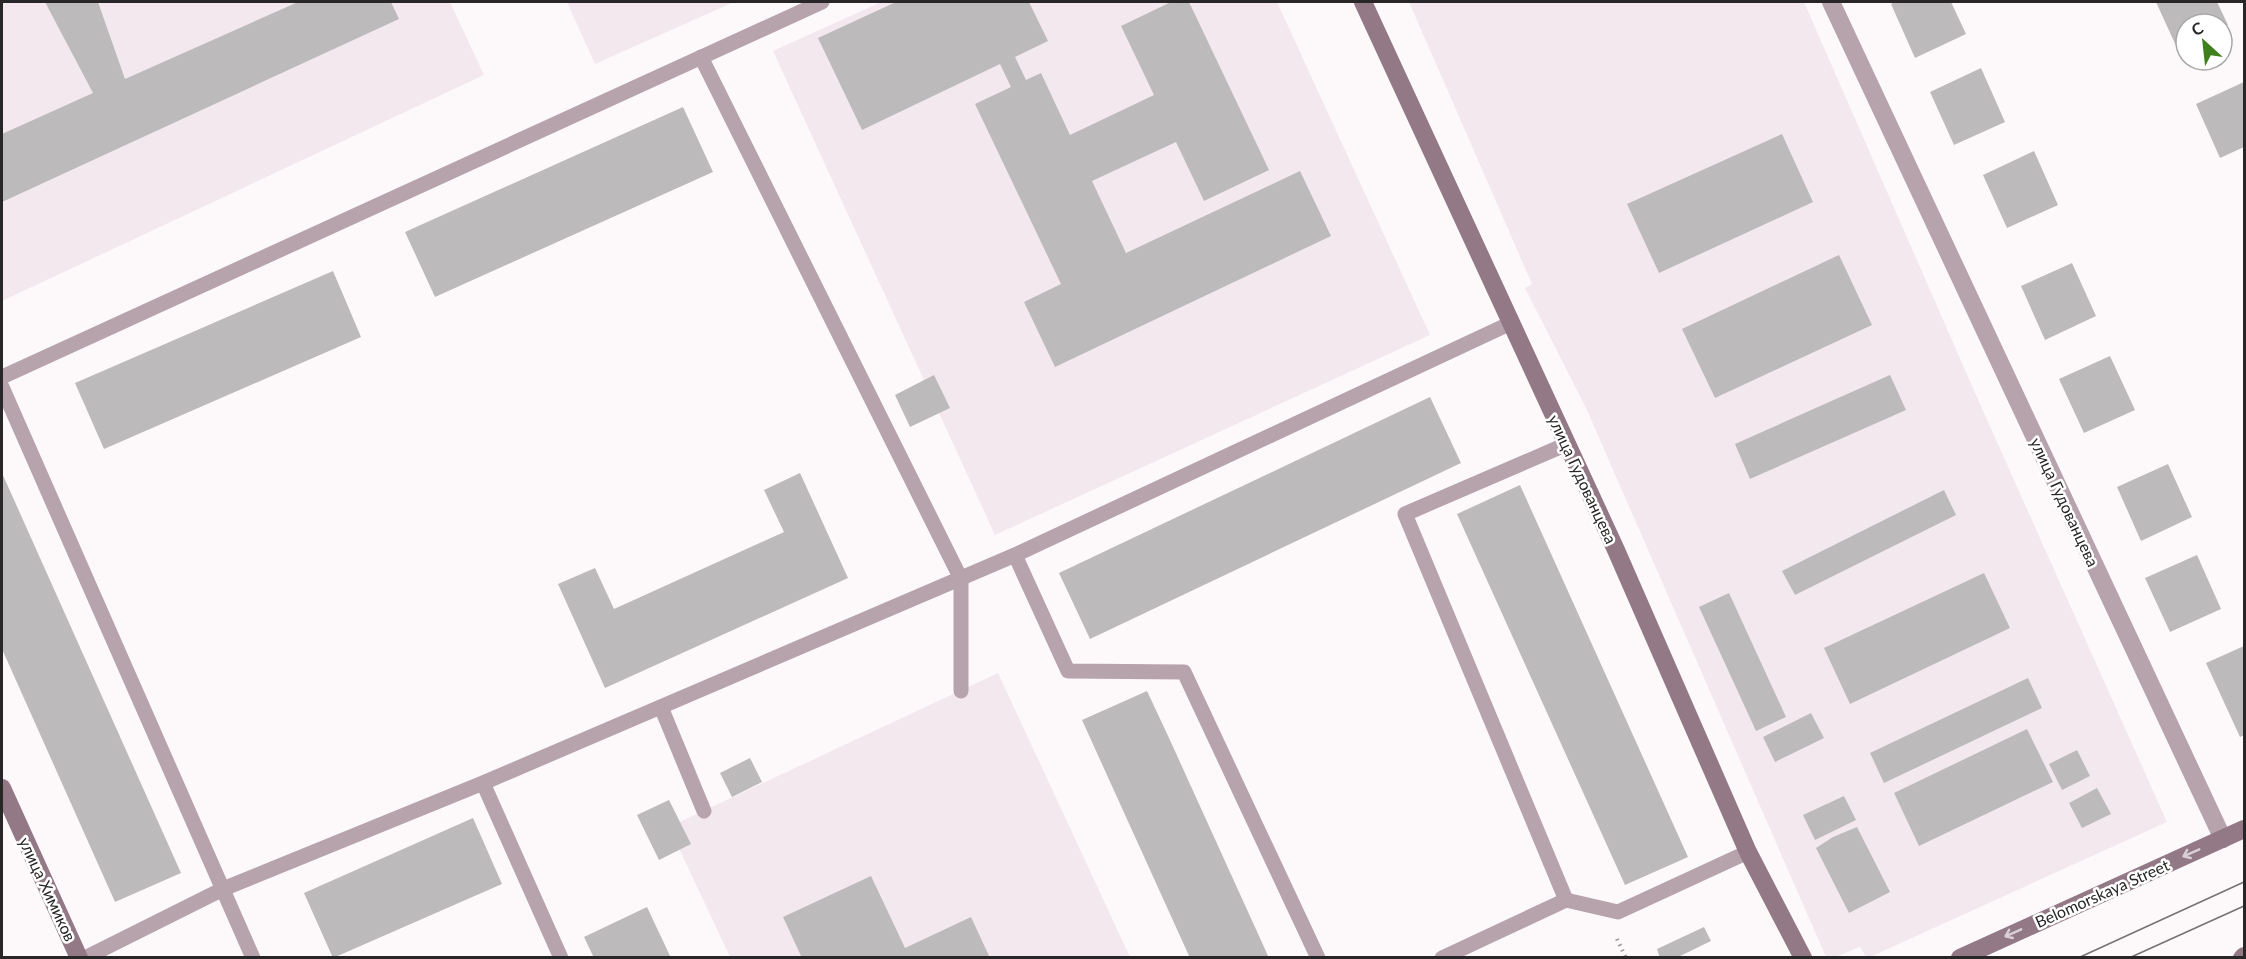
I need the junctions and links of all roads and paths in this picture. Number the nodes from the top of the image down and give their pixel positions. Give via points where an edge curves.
1 (822, 2) edge
2 (1363, 2) edge
3 (1831, 2) edge
4 (701, 57) junction
5 (1511, 323) junction
6 (2, 377) edge
7 (2, 387) edge
8 (1567, 444) junction
9 (1015, 555) junction
10 (960, 579) junction
11 (961, 691) dead end
12 (661, 707) junction
13 (483, 783) junction
14 (2, 788) edge
15 (704, 811) dead end
16 (2244, 829) edge
17 (2223, 839) junction
18 (1748, 852) junction
19 (223, 890) junction
20 (1566, 900) junction
21 (79, 957) edge
22 (85, 957) edge
23 (253, 957) edge
24 (561, 957) edge
25 (1318, 957) edge
26 (1442, 957) edge
27 (1803, 957) edge
28 (1960, 957) edge

1 - 4 lane
2 - 5 street, улица Гудованцева
3 - 17 street, улица Гудованцева
4 - 6 lane
4 - 10 lane
5 - 8 street, улица Гудованцева
5 - 9 lane
7 - 19 lane
8 - 18 street, улица Гудованцева
8 - 20 lane via 1405,514
9 - 10 lane
9 - 25 lane via 1068,671 1184,672
10 - 11 lane
10 - 12 lane
12 - 13 lane
12 - 15 lane
13 - 19 lane
13 - 24 lane
14 - 21 street, улица Химиков
16 - 17 street, Belomorskaya Street
17 -> 28 street, Belomorskaya Street
18 - 20 lane via 1618,912
18 - 27 street, улица Гудованцева
19 - 22 lane
19 - 23 lane
20 - 26 lane

